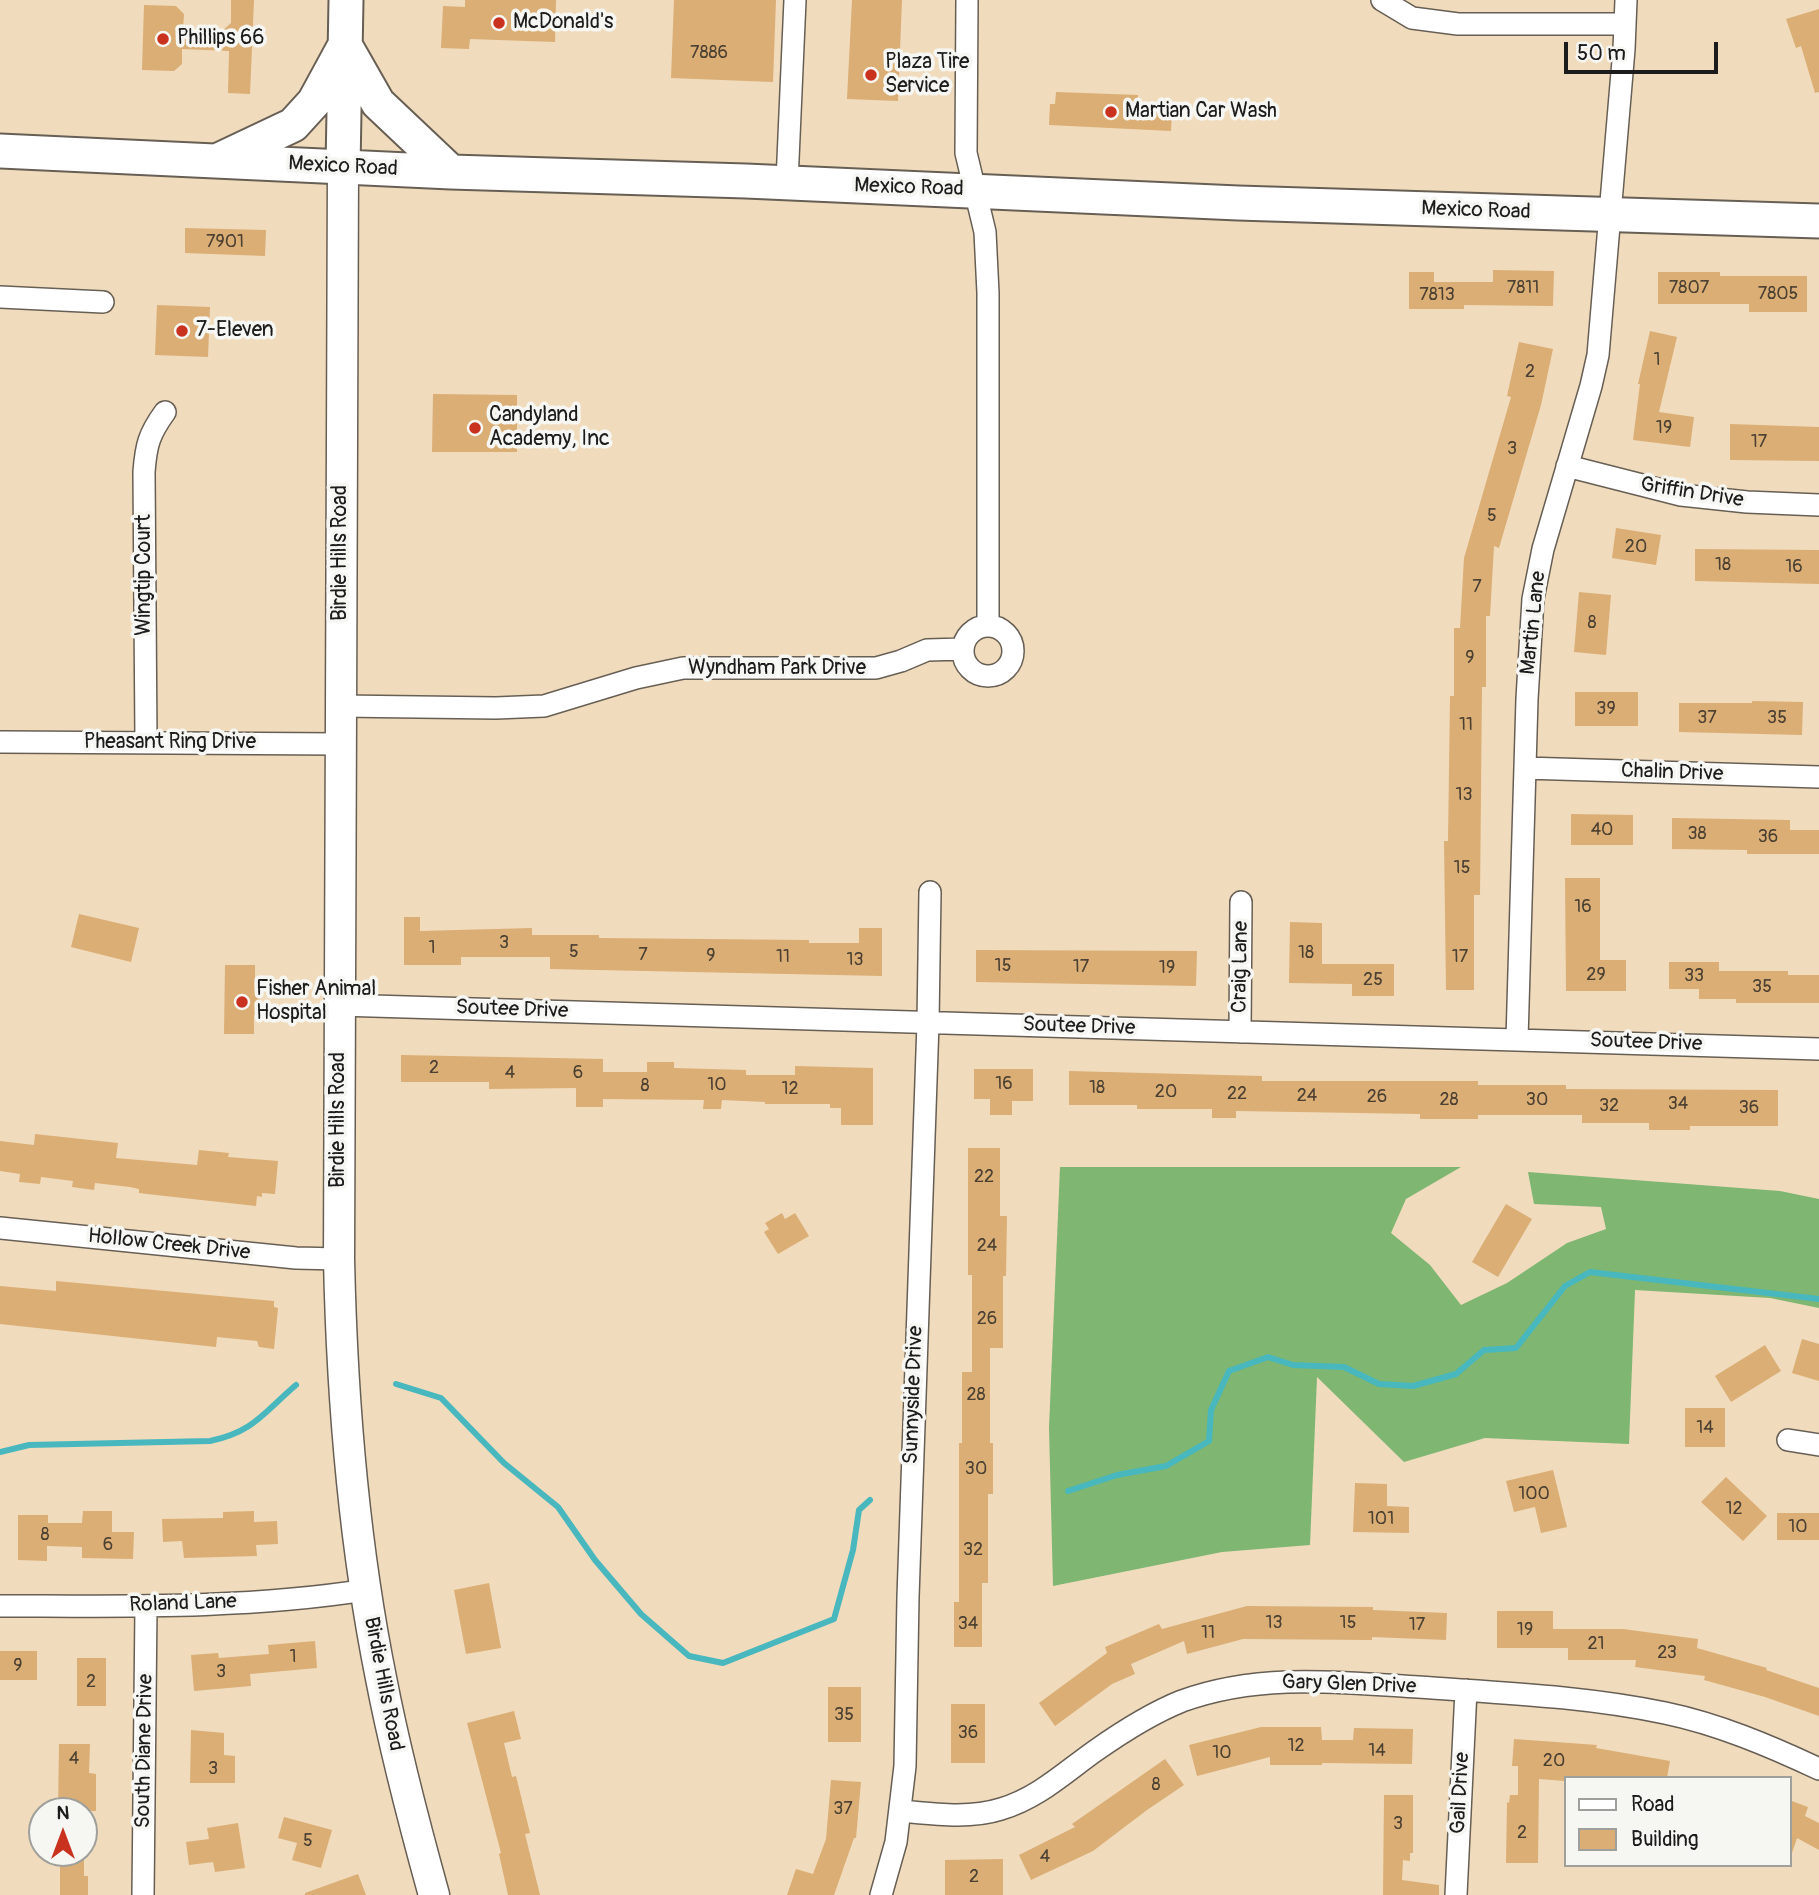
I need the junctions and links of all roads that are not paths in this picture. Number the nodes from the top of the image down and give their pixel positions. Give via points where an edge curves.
1 (346, 0) edge
2 (795, 0) edge
3 (967, 0) edge
4 (1381, 0) edge
5 (1626, 0) edge
6 (1625, 24) junction
7 (345, 45) junction
8 (0, 151) edge
9 (217, 161) junction
10 (343, 167) junction
11 (451, 172) junction
12 (787, 183) junction
13 (974, 190) junction
14 (1609, 215) junction
15 (1819, 221) edge
16 (0, 297) edge
17 (103, 302) dead end
18 (165, 412) dead end
19 (1567, 466) junction
20 (1819, 505) edge
21 (988, 625) junction
22 (963, 649) junction
23 (341, 706) junction
24 (0, 741) edge
25 (146, 743) junction
26 (340, 744) junction
27 (1525, 768) junction
28 (1819, 777) edge
29 (930, 892) dead end
30 (1241, 902) dead end
31 (339, 1005) junction
32 (928, 1023) junction
33 (1240, 1032) junction
34 (1517, 1039) junction
35 (1819, 1049) edge
36 (0, 1228) edge
37 (339, 1259) junction
38 (1788, 1440) dead end
39 (1819, 1445) edge
40 (366, 1590) junction
41 (0, 1605) edge
42 (146, 1606) junction
43 (1466, 1690) junction
44 (1819, 1769) edge
45 (901, 1811) junction
46 (143, 1895) edge
47 (434, 1895) edge
48 (881, 1895) edge
49 (1455, 1895) edge

1 - 7 main road
2 - 12 street
3 - 13 street via 967,153
4 - 6 street via 1412,18 1458,24
5 - 6 street, Martin Lane
6 - 14 street, Martin Lane
7 - 9 main road via 314,102 293,125
7 - 10 main road
7 - 11 main road via 378,103
8 - 9 main road, Mexico Road
9 - 10 main road, Mexico Road
10 - 11 main road, Mexico Road
10 - 23 main road, Birdie Hills Road
11 - 12 main road, Mexico Road
12 - 13 main road, Mexico Road
13 - 14 main road, Mexico Road
13 - 21 street via 985,232 988,293
14 - 15 main road, Mexico Road
14 - 19 street, Martin Lane via 1598,355
16 - 17 street
18 - 25 street, Wingtip Court via 145,449
19 - 20 street, Griffin Drive via 1681,495
19 - 27 street, Martin Lane via 1533,599
21 - 22 street via 972,632
21 - 22 street via 1009,636 1013,651 1008,666 995,675 979,674 966,663
22 - 23 street, Wyndham Park Drive via 927,650 876,668 683,668 544,706
23 - 26 main road, Birdie Hills Road
24 - 25 street, Pheasant Ring Drive
25 - 26 street, Pheasant Ring Drive
26 - 31 main road, Birdie Hills Road
27 - 28 street, Chalin Drive
27 - 34 street, Martin Lane
29 - 32 street, Sunnyside Drive
30 - 33 street, Craig Lane
31 - 32 street, Soutee Drive
31 - 37 main road, Birdie Hills Road
32 - 33 street, Soutee Drive
32 - 45 street, Sunnyside Drive
33 - 34 street, Soutee Drive
34 - 35 street, Soutee Drive
36 - 37 street, Hollow Creek Drive
37 - 40 main road, Birdie Hills Road via 344,1402
38 - 39 street
40 - 42 street, Roland Lane
40 - 47 main road, Birdie Hills Road via 398,1761
41 - 42 street, Roland Lane
42 - 46 street, South Diane Drive
43 - 44 street, Gary Glen Drive via 1543,1695 1668,1713 1778,1750
43 - 45 street, Gary Glen Drive via 1271,1681 1214,1691 1142,1721 1055,1783 1000,1810 970,1814
43 - 49 street, Gail Drive
45 - 48 street, Sunnyside Drive

